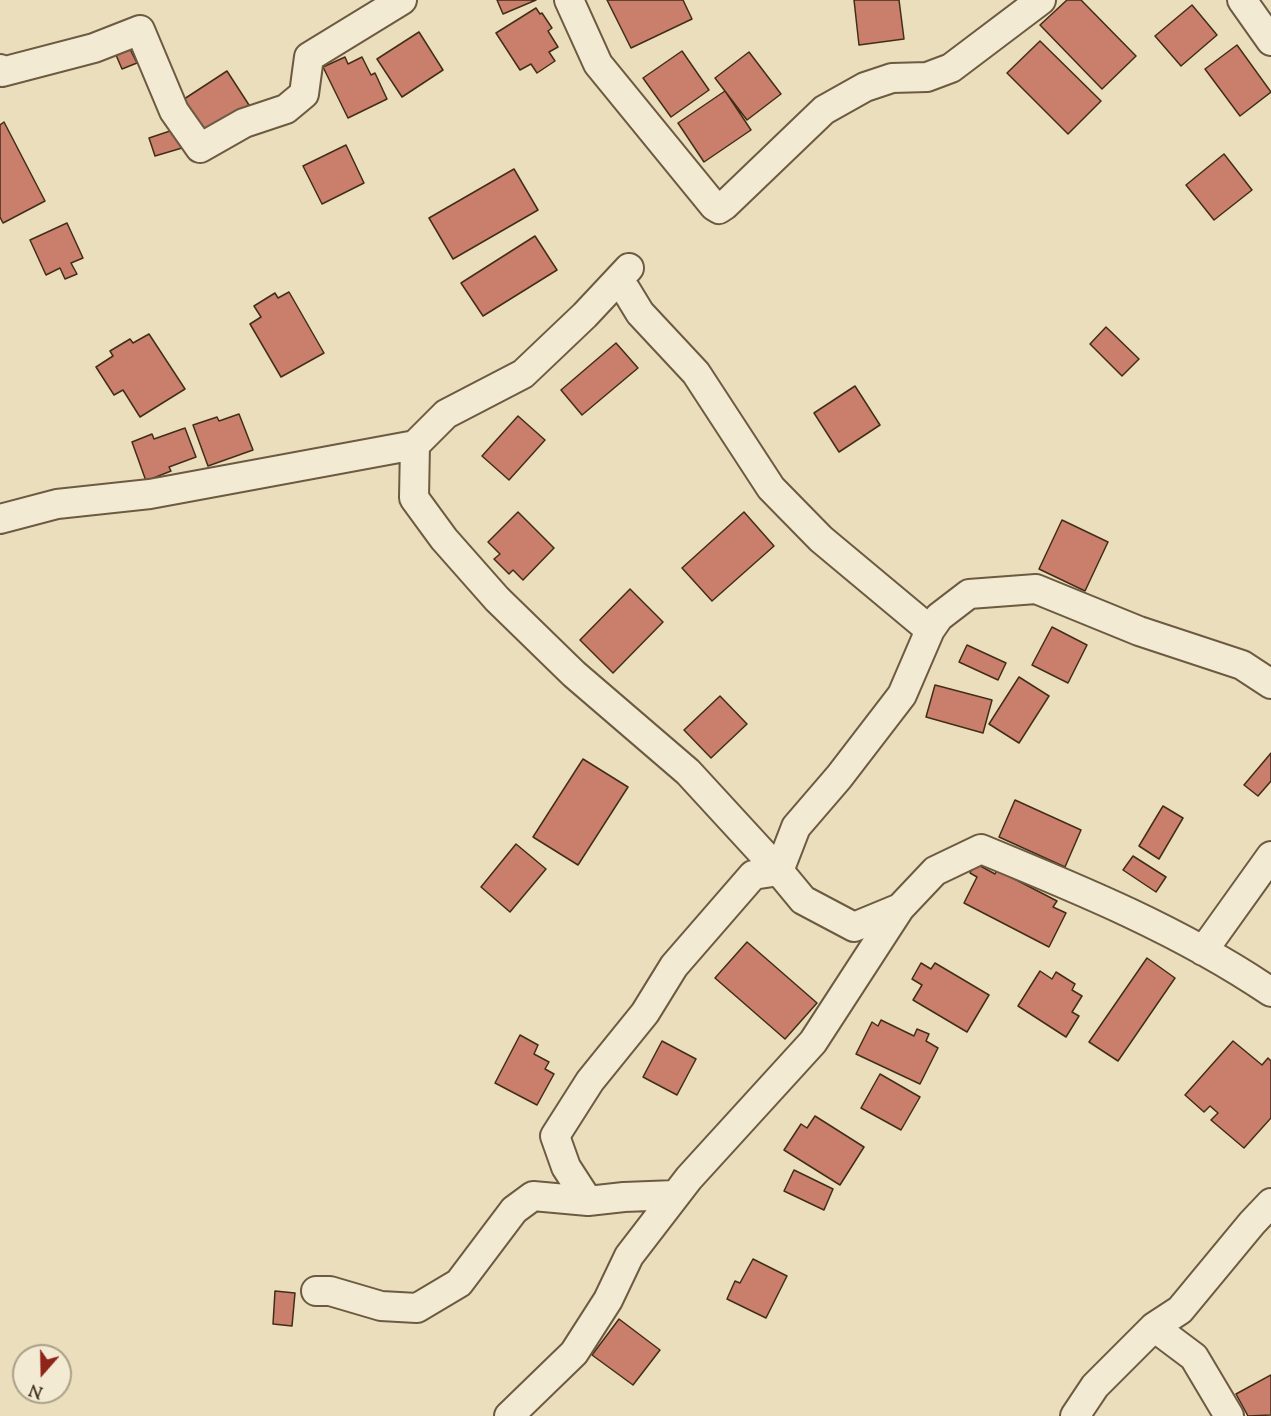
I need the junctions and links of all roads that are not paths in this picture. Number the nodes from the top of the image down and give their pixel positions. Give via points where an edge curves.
1 (402, 0) edge
2 (569, 0) edge
3 (1041, 0) edge
4 (1242, 0) edge
5 (1271, 41) edge
6 (0, 69) edge
7 (415, 445) junction
8 (0, 519) edge
9 (930, 630) junction
10 (1271, 684) edge
11 (1271, 856) edge
12 (779, 871) junction
13 (900, 908) junction
14 (1203, 951) junction
15 (1271, 992) edge
16 (675, 1195) junction
17 (588, 1202) junction
18 (1271, 1203) edge
19 (316, 1291) dead end
20 (1154, 1328) junction
21 (508, 1416) edge
22 (1075, 1416) edge
23 (1229, 1416) edge

1 - 6 street via 309,57 304,94 286,110 244,123 200,147 174,111 140,30 94,48 2,72
2 - 3 street via 598,63 719,209 824,110 865,87 892,78 927,77 951,68
4 - 5 street
7 - 8 street via 150,494 57,504
7 - 9 street via 446,414 523,374 628,279 640,313 696,373 771,488 821,539
7 - 12 street via 414,498 444,539 497,599 574,674 688,772
9 - 10 street via 939,617 969,594 1036,590 1139,631 1242,665
9 - 12 street via 902,695 796,827
11 - 14 street
12 - 13 street via 803,900 854,927
12 - 17 street via 753,875 674,966 645,1013 590,1081 555,1136 566,1167
13 - 14 street via 935,872 981,849 1156,925
13 - 16 street via 813,1042
14 - 15 street
16 - 17 street
16 - 21 street via 629,1256 608,1300 574,1353
17 - 19 street via 533,1196 514,1210 459,1283 417,1308 381,1306 330,1291
18 - 20 street via 1180,1310
20 - 22 street via 1095,1386
20 - 23 street via 1194,1357

